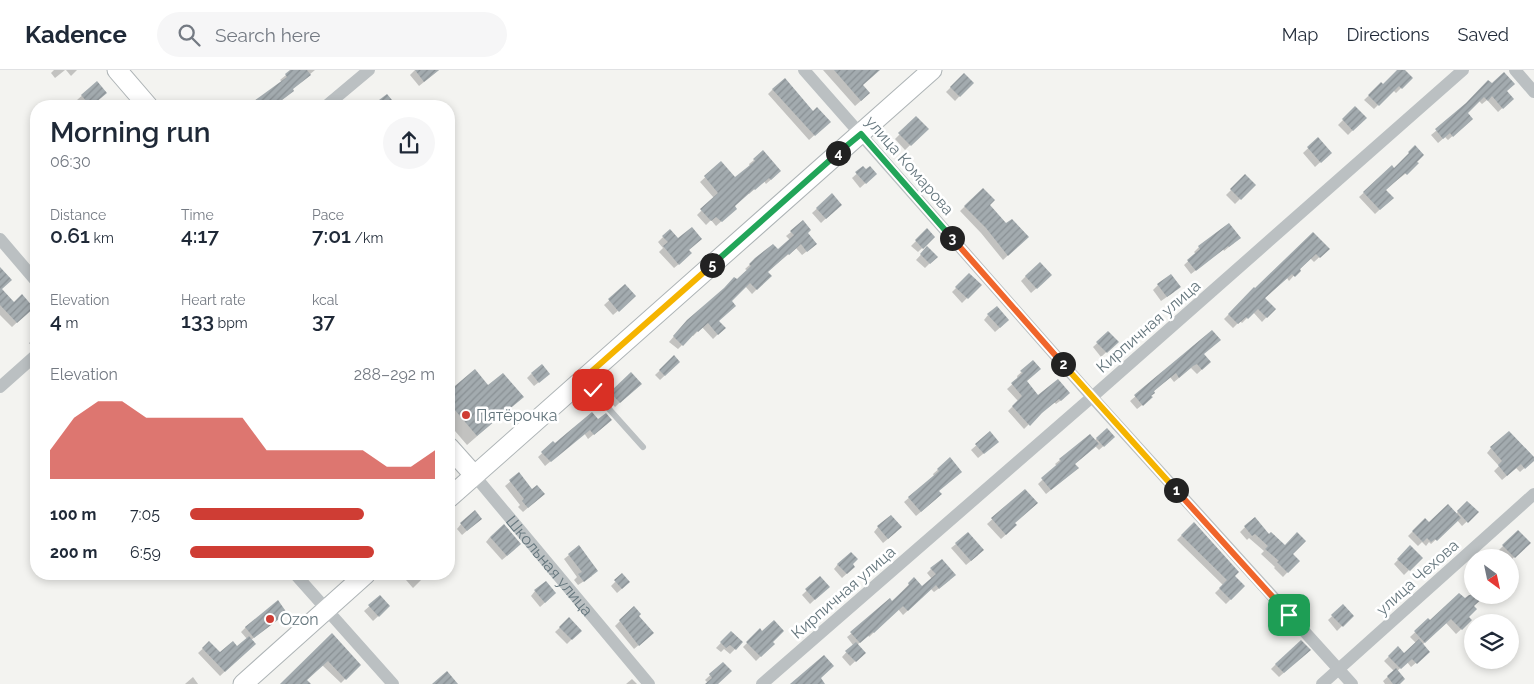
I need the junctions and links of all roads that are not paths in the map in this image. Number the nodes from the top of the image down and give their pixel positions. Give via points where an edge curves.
1 (117, 70) edge
2 (369, 70) edge
3 (804, 70) edge
4 (932, 70) edge
5 (1463, 70) edge
6 (1515, 70) edge
7 (1534, 92) edge
8 (143, 100) edge
9 (333, 100) edge
10 (861, 134) junction
11 (0, 240) edge
12 (30, 274) edge
13 (30, 360) edge
14 (583, 379) junction
15 (0, 387) edge
16 (1092, 397) junction
17 (643, 447) dead end
18 (455, 454) edge
19 (474, 475) junction
20 (455, 492) edge
21 (1534, 494) edge
22 (300, 580) edge
23 (359, 580) edge
24 (326, 609) junction
25 (1339, 669) junction
26 (243, 684) edge
27 (393, 684) edge
28 (649, 684) edge
29 (762, 684) edge
30 (1322, 684) edge
31 (1352, 684) edge

1 - 8 street
2 - 9 street
3 - 10 street, улица Комарова
4 - 10 street
5 - 16 street, Кирпичная улица
6 - 7 street
10 - 14 street
10 - 16 street, улица Комарова
11 - 12 street
13 - 15 street
14 - 17 lane
14 - 19 street
16 - 25 street, улица Комарова
16 - 29 street, Кирпичная улица
18 - 19 street, Школьная улица
19 - 20 street
19 - 28 street, Школьная улица
21 - 25 street, улица Чехова
22 - 24 street
23 - 24 street
24 - 26 street
24 - 27 street
25 - 30 street, улица Чехова
25 - 31 street, улица Комарова

